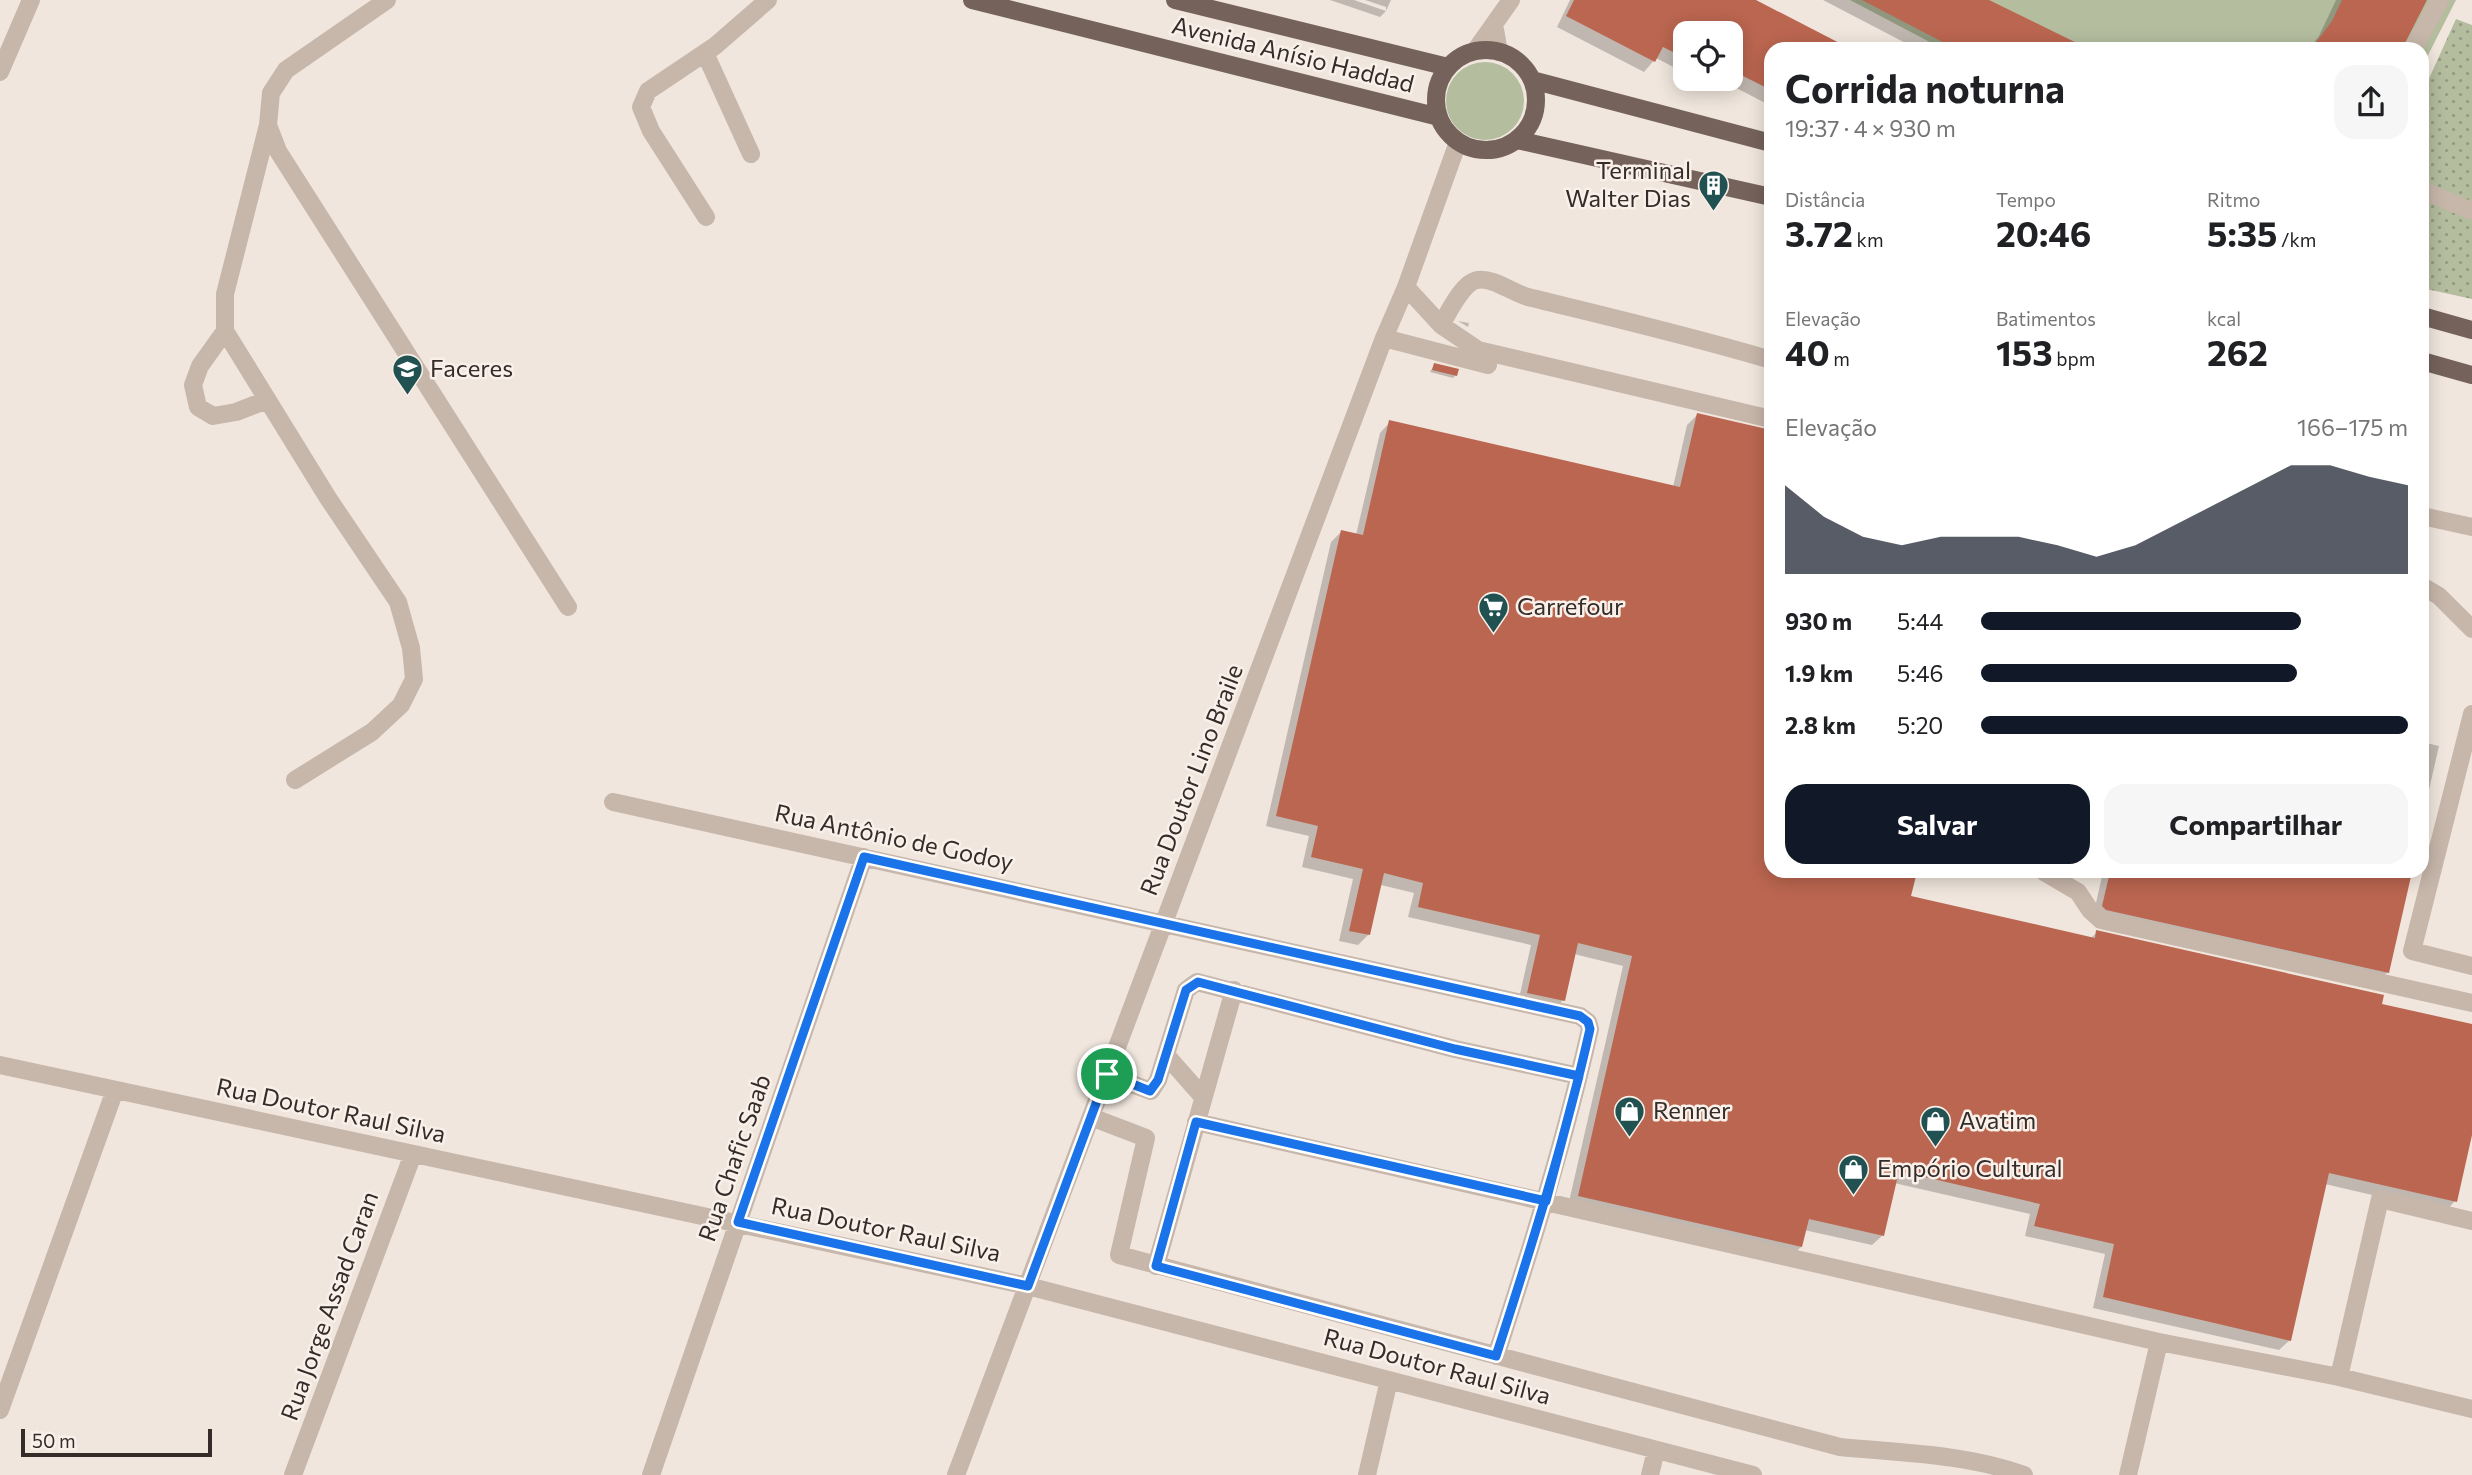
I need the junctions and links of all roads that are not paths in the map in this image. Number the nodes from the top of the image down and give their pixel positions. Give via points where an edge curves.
1 (31, 0) edge
2 (387, 0) edge
3 (768, 0) edge
4 (972, 0) edge
5 (1175, 0) edge
6 (1511, 0) edge
7 (2440, 0) edge
8 (1494, 24) junction
9 (2417, 42) edge
10 (1475, 51) junction
11 (1499, 52) junction
12 (705, 53) junction
13 (1448, 67) junction
14 (0, 72) edge
15 (1532, 80) junction
16 (1439, 117) junction
17 (268, 125) junction
18 (1517, 140) junction
19 (1458, 142) junction
20 (1764, 142) edge
21 (751, 154) dead end
22 (2429, 193) edge
23 (1764, 195) edge
24 (2472, 211) edge
25 (706, 217) dead end
26 (1406, 287) junction
27 (2429, 318) edge
28 (1441, 325) junction
29 (2472, 330) edge
30 (225, 331) junction
31 (1384, 338) junction
32 (1764, 358) edge
33 (2429, 363) edge
34 (1488, 366) dead end
35 (2472, 375) edge
36 (267, 400) junction
37 (1764, 417) edge
38 (2429, 518) edge
39 (2472, 527) edge
40 (2429, 590) edge
41 (568, 607) dead end
42 (2472, 629) edge
43 (2472, 714) edge
44 (295, 780) dead end
45 (613, 802) dead end
46 (864, 857) junction
47 (2054, 878) edge
48 (1165, 922) junction
49 (2472, 965) edge
50 (1234, 990) junction
51 (2472, 1003) edge
52 (1166, 1055) junction
53 (0, 1065) edge
54 (1107, 1074) junction
55 (1579, 1076) junction
56 (115, 1090) junction
57 (1203, 1097) junction
58 (1091, 1117) junction
59 (1196, 1122) junction
60 (413, 1154) junction
61 (1546, 1201) junction
62 (2472, 1221) edge
63 (738, 1222) junction
64 (1156, 1266) junction
65 (1028, 1286) junction
66 (2159, 1342) junction
67 (1496, 1356) junction
68 (2339, 1377) junction
69 (1388, 1380) junction
70 (2472, 1409) edge
71 (0, 1410) edge
72 (1656, 1450) junction
73 (293, 1475) edge
74 (651, 1475) edge
75 (956, 1475) edge
76 (1367, 1475) edge
77 (1650, 1475) edge
78 (1753, 1475) edge
79 (2024, 1475) edge
80 (2128, 1475) edge

1 - 14 street
2 - 17 street via 286,70 271,93
3 - 12 street
4 - 16 main road, Avenida Anísio Haddad
5 - 13 main road, Avenida Anísio Haddad
6 - 8 street
7 - 9 street
8 - 10 street
8 - 11 street
10 - 11 main road
10 - 13 main road
11 - 15 main road via 1524,67
12 - 21 street
12 - 25 street via 648,91 641,107 651,131
13 - 16 main road via 1439,83
15 - 18 main road via 1534,113
15 - 20 main road
16 - 19 main road
17 - 30 street via 225,294
17 - 41 street via 278,151
18 - 19 main road via 1488,150
18 - 23 main road
19 - 26 street, Rua Doutor Lino Braile
22 - 24 street
26 - 28 street
26 - 31 street, Rua Doutor Lino Braile
27 - 29 main road
28 - 32 street via 1466,287 1486,281 1522,295
28 - 37 street via 1478,350
30 - 36 street
30 - 36 street via 192,385 198,407 213,416
31 - 34 street
31 - 48 street, Rua Doutor Lino Braile
33 - 35 main road
36 - 44 street via 398,602 414,679 401,705 372,732
38 - 39 street
40 - 42 street
43 - 49 street via 2412,951
45 - 46 street, Rua Antônio de Godoy
46 - 48 street, Rua Antônio de Godoy
46 - 63 street, Rua Chafic Saab
47 - 51 street via 2078,892 2101,920
48 - 54 street, Rua Doutor Lino Braile
48 - 55 street, Rua Antônio de Godoy via 1580,1016 1590,1029
50 - 52 street via 1198,982 1186,990
50 - 55 street via 1455,1049
50 - 57 street
52 - 54 street via 1150,1091
52 - 57 street
53 - 56 street, Rua Doutor Raul Silva
54 - 58 street, Rua Doutor Lino Braile
55 - 61 street
56 - 60 street, Rua Doutor Raul Silva
56 - 71 street
57 - 59 street
58 - 64 street via 1146,1139 1119,1255
58 - 65 street, Rua Doutor Lino Braile
59 - 61 street
59 - 64 street
60 - 63 street, Rua Doutor Raul Silva
60 - 73 street, Rua Jorge Assad Caran
61 - 66 street
61 - 67 street
62 - 68 street via 2380,1199
63 - 65 street, Rua Doutor Raul Silva
63 - 74 street, Rua Chafic Saab
64 - 67 street
65 - 69 street, Rua Doutor Raul Silva
65 - 75 street, Rua Doutor Lino Braile
66 - 68 street
66 - 80 street
67 - 79 street via 1840,1447 1957,1460
68 - 70 street
69 - 72 street, Rua Doutor Raul Silva
69 - 76 street
72 - 77 street
72 - 78 street, Rua Doutor Raul Silva

